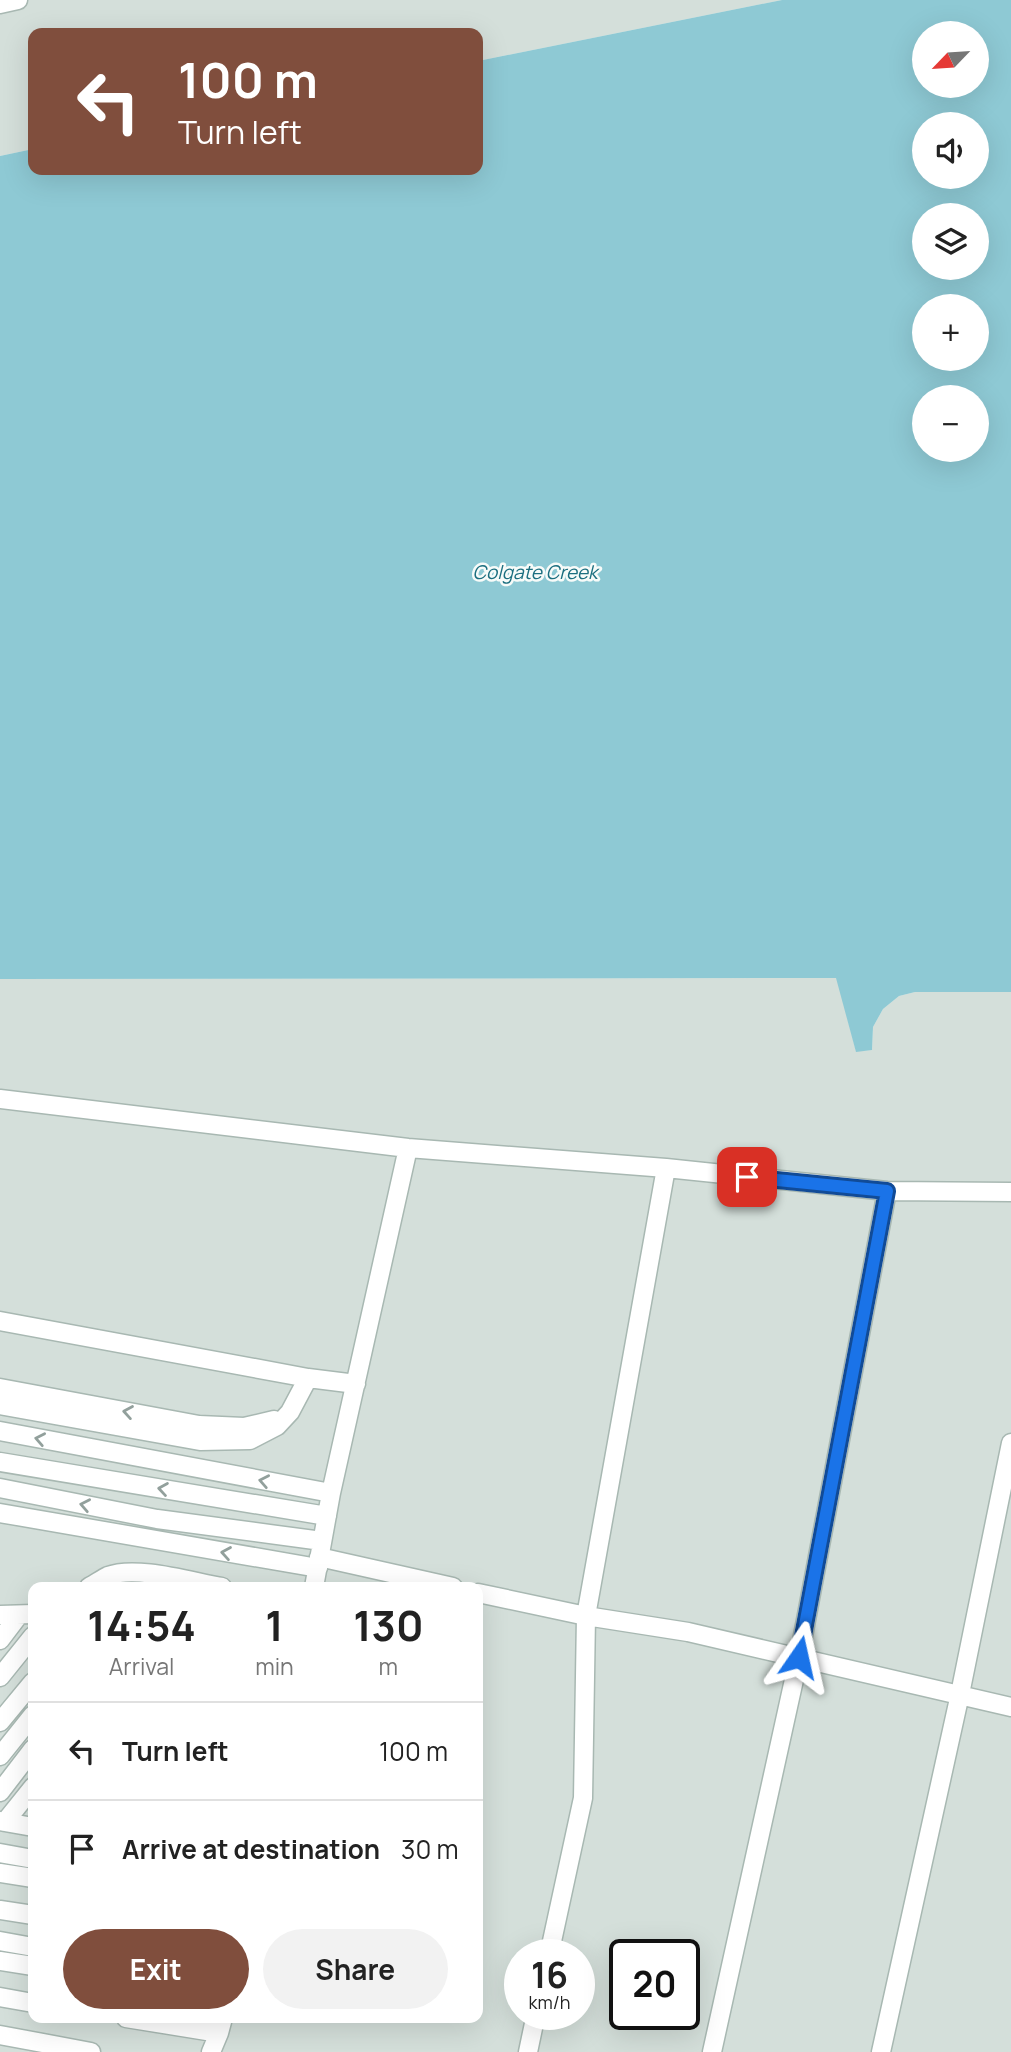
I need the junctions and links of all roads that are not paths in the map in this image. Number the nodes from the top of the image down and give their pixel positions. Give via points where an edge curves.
1 (18, 0) edge
2 (0, 4) edge
3 (0, 1099) edge
4 (408, 1148) junction
5 (666, 1168) junction
6 (887, 1191) junction
7 (1011, 1192) edge
8 (0, 1321) edge
9 (308, 1378) junction
10 (356, 1384) junction
11 (0, 1388) edge
12 (0, 1405) edge
13 (290, 1412) junction
14 (0, 1432) edge
15 (1011, 1443) edge
16 (0, 1462) edge
17 (0, 1488) edge
18 (331, 1493) junction
19 (0, 1513) edge
20 (327, 1516) junction
21 (320, 1556) junction
22 (116, 1581) edge
23 (152, 1581) edge
24 (98, 1582) edge
25 (315, 1582) edge
26 (432, 1582) edge
27 (483, 1594) edge
28 (0, 1615) edge
29 (26, 1615) edge
30 (586, 1616) junction
31 (0, 1640) edge
32 (28, 1642) edge
33 (799, 1657) junction
34 (0, 1677) edge
35 (28, 1688) edge
36 (960, 1694) junction
37 (1011, 1707) edge
38 (28, 1721) edge
39 (0, 1722) edge
40 (0, 1756) edge
41 (28, 1756) edge
42 (0, 1792) edge
43 (28, 1793) edge
44 (3, 1822) edge
45 (28, 1826) edge
46 (0, 1853) edge
47 (28, 1858) edge
48 (0, 1873) edge
49 (28, 1877) edge
50 (0, 1910) edge
51 (28, 1914) edge
52 (552, 1939) edge
53 (0, 1941) edge
54 (28, 1946) edge
55 (0, 1961) edge
56 (28, 1965) edge
57 (0, 1997) edge
58 (28, 2002) edge
59 (194, 2023) edge
60 (221, 2025) edge
61 (533, 2030) edge
62 (0, 2035) edge
63 (91, 2052) edge
64 (211, 2052) edge
65 (528, 2052) edge
66 (712, 2052) edge
67 (881, 2052) edge

1 - 2 lane
3 - 4 lane
4 - 5 lane
4 - 10 lane
5 - 6 lane
5 - 30 lane
6 - 7 lane
6 - 33 lane
8 - 9 lane
9 - 10 lane
9 - 13 lane
10 - 18 lane
13 -> 11 lane via 274,1421 244,1427 199,1425
12 - 13 lane via 200,1441 250,1440 277,1426
18 -> 14 lane
15 - 36 lane
20 -> 16 lane
21 -> 17 lane
18 - 20 lane
21 -> 19 lane
20 - 21 lane
21 - 25 lane
21 - 26 lane
22 - 23 lane
22 - 24 lane via 109,1576
27 - 30 lane
28 - 29 lane
29 - 31 lane
30 - 33 lane via 688,1632
30 - 52 lane via 583,1798
32 - 34 lane
33 - 36 lane
33 - 66 lane
35 - 39 lane
36 - 37 lane
36 - 67 lane
38 - 40 lane
41 - 42 lane
43 - 44 lane
44 - 45 lane
46 - 47 lane
48 - 49 lane
50 - 51 lane
53 - 54 lane
55 - 56 lane
57 - 58 lane
59 - 60 lane
60 - 64 lane
61 - 65 lane
62 - 63 lane

